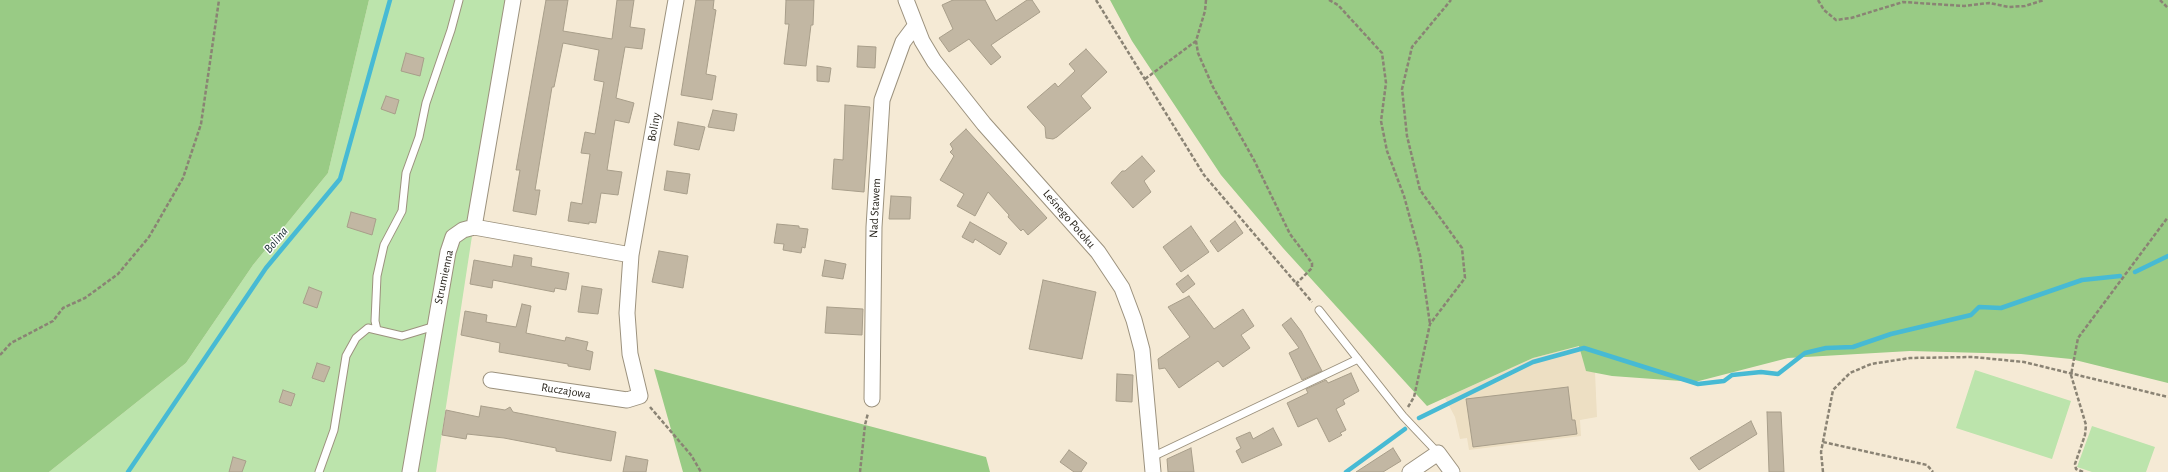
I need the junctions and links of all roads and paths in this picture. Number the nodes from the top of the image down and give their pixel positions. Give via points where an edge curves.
1 (219, 0) edge
2 (459, 0) edge
3 (513, 0) edge
4 (676, 0) edge
5 (906, 0) edge
6 (1096, 0) edge
7 (1206, 0) edge
8 (1329, 0) edge
9 (1336, 0) edge
10 (1451, 0) edge
11 (1818, 0) edge
12 (2044, 0) edge
13 (2160, 0) edge
14 (1338, 5) junction
15 (2168, 8) edge
16 (915, 26) junction
17 (1196, 41) junction
18 (1145, 79) junction
19 (2168, 217) edge
20 (474, 227) junction
21 (631, 255) junction
22 (1296, 284) junction
23 (1319, 310) joint
24 (1430, 324) junction
25 (435, 326) junction
26 (377, 330) junction
27 (0, 355) edge
28 (1358, 360) junction
29 (2071, 375) junction
30 (491, 380) dead end
31 (640, 396) junction
32 (2168, 397) edge
33 (872, 399) joint
34 (1403, 416) junction
35 (1823, 442) junction
36 (1438, 453) junction
37 (1152, 457) junction
38 (319, 472) edge
39 (410, 472) edge
40 (701, 472) edge
41 (860, 472) edge
42 (1153, 472) edge
43 (1410, 472) edge
44 (1452, 472) edge
45 (1823, 472) edge
46 (1933, 472) edge
47 (2083, 472) edge

1 - 27 path via 201,124 183,178 149,237 118,274 85,298 64,308 53,321 11,343
2 - 26 lane via 406,173 402,211 384,245 377,276
3 - 20 street
4 - 21 street, Boliny
5 - 16 street, Leśnego Potoku
6 - 18 path
7 - 17 path
8 - 14 path
9 - 14 path
10 - 24 path via 1412,47 1402,89 1407,136 1420,190 1462,248 1465,278
11 - 12 path via 1824,10 1836,20 1903,2 1964,6 1989,3 2009,7 2025,6
13 - 15 path
14 - 24 path via 1382,53 1386,83 1381,121 1387,150 1404,196 1420,255
16 - 33 street, Nad Stawem via 903,42 882,100 874,227
16 - 37 street, Leśnego Potoku via 934,61 984,124 1098,252 1122,288 1142,350
17 - 18 path
17 - 22 path via 1198,53 1214,87 1254,160 1290,234 1312,263 1312,268
18 - 22 path via 1204,175
19 - 29 path via 2078,338
20 - 21 street
20 - 25 street, Strumienna via 463,230 453,237
21 - 31 street, Boliny via 627,313 630,354
22 - 23 path
23 - 28 lane
24 - 34 path via 1414,397
25 - 26 lane via 402,336
25 - 39 street, Strumienna
26 - 38 lane via 368,328 356,338 346,356 334,430
28 - 34 lane
28 - 37 lane
29 - 32 path
29 - 35 path via 2024,362 1973,357 1910,358 1871,364 1850,373 1833,390
29 - 47 path via 2086,425 2075,464 2076,469
30 - 31 street, Ruczajowa via 627,400
31 - 40 path via 691,455
33 - 41 path via 864,425
34 - 36 lane
35 - 45 path
35 - 46 path via 1927,465
36 - 43 street
36 - 44 street
37 - 42 street, Leśnego Potoku

